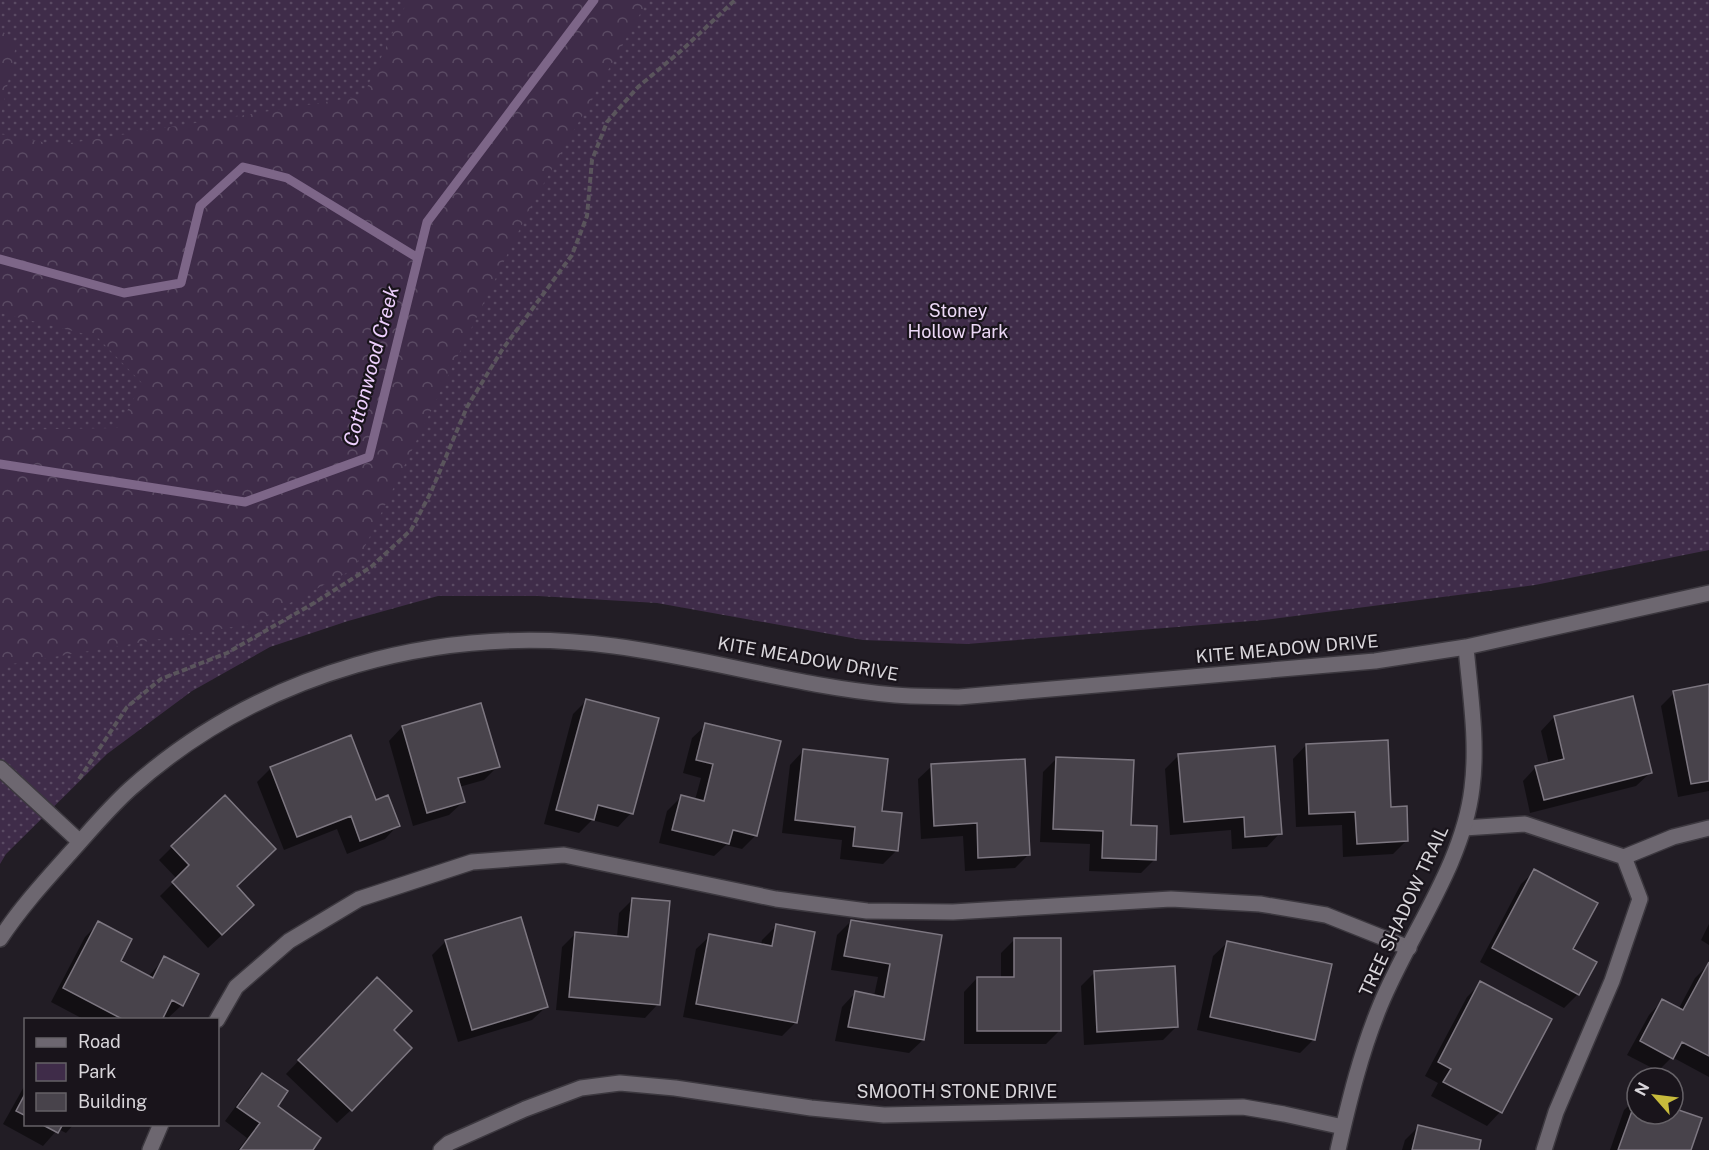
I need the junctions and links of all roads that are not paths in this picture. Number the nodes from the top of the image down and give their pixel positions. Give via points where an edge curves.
1 (1709, 593) edge
2 (1466, 646) junction
3 (0, 768) edge
4 (1464, 828) junction
5 (1709, 828) edge
6 (80, 842) junction
7 (1624, 857) junction
8 (0, 939) edge
9 (1409, 948) junction
10 (218, 1018) edge
11 (161, 1126) edge
12 (1343, 1127) junction
13 (150, 1150) edge
14 (441, 1150) edge
15 (1338, 1150) edge
16 (1544, 1150) edge

1 - 2 street, KITE MEADOW DRIVE
2 - 4 street, TREE SHADOW TRAIL via 1474,753
2 - 6 street, KITE MEADOW DRIVE via 1375,661 959,697 894,695 818,684 613,645 557,641 430,647 334,670 286,689 229,719 131,788
3 - 6 street
4 - 7 street via 1525,824
4 - 9 street, TREE SHADOW TRAIL
5 - 7 street via 1673,837
6 - 8 street, KITE MEADOW DRIVE via 18,910
7 - 16 street via 1640,899 1612,981 1556,1112
9 - 10 street via 1326,915 1260,904 1171,899 953,912 867,911 776,899 564,855 472,862 359,899 289,941 236,987
9 - 12 street, TREE SHADOW TRAIL via 1380,1005 1354,1080
11 - 13 street
12 - 14 street, SMOOTH STONE DRIVE via 1243,1107 884,1115 620,1083 581,1088 543,1102
12 - 15 street, TREE SHADOW TRAIL

